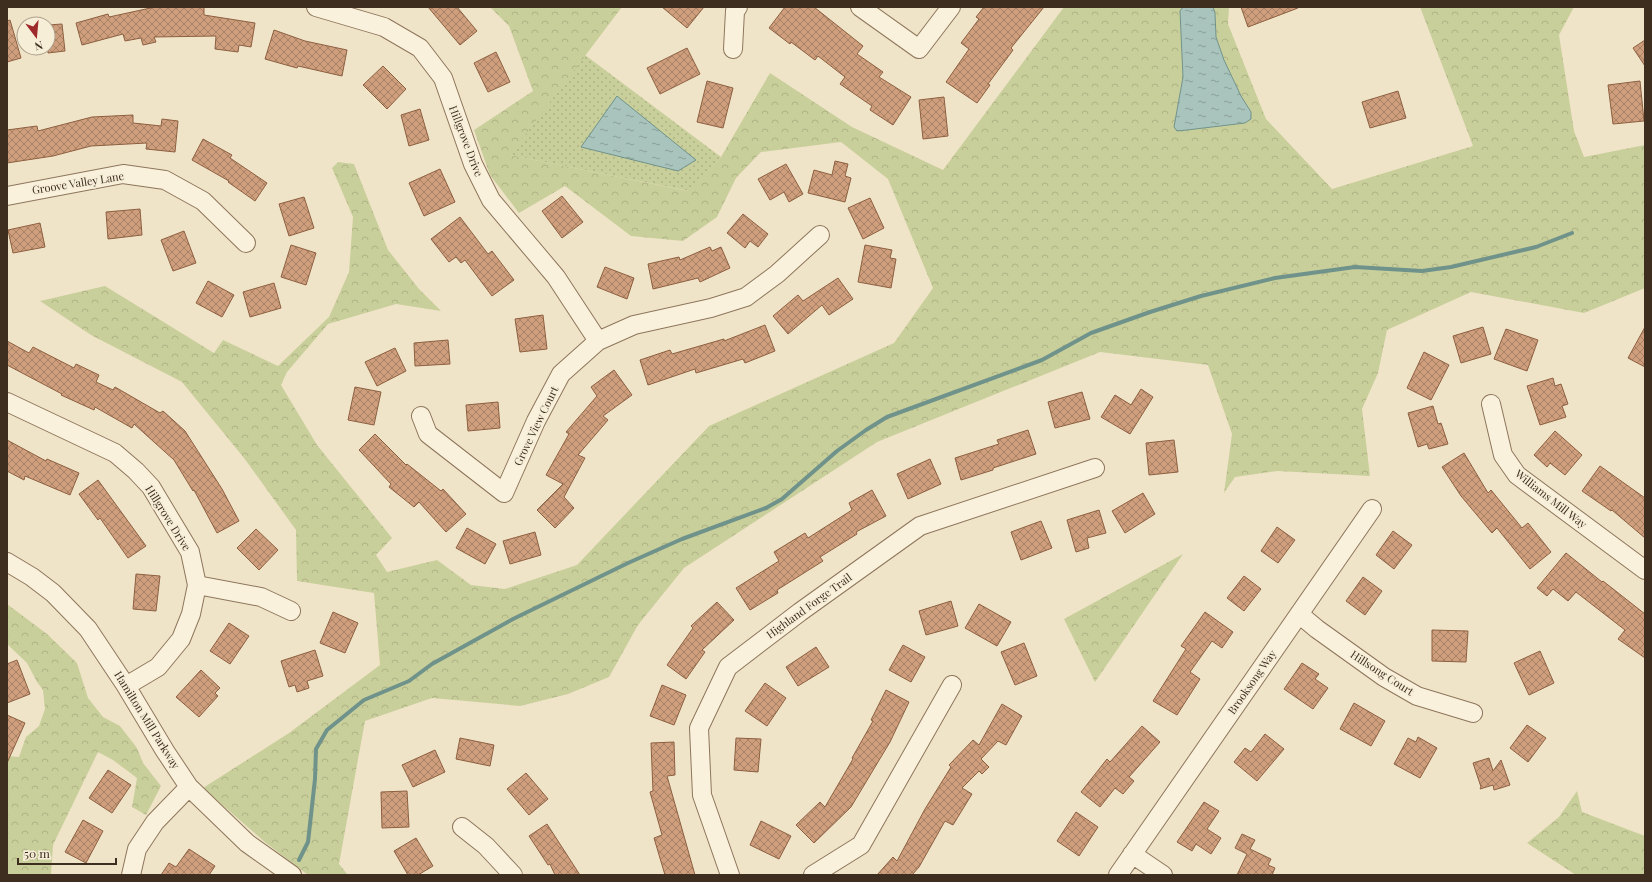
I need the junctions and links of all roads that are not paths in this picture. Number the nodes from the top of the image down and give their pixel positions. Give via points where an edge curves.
1 (316, 7) edge
2 (738, 7) edge
3 (860, 7) edge
4 (951, 7) edge
5 (733, 49) dead end
6 (7, 196) edge
7 (820, 235) dead end
8 (246, 243) dead end
9 (598, 341) junction
10 (7, 402) edge
11 (1490, 404) dead end
12 (421, 416) dead end
13 (1095, 468) dead end
14 (1372, 509) dead end
15 (7, 562) edge
16 (1645, 570) edge
17 (197, 585) junction
18 (291, 611) dead end
19 (1299, 614) junction
20 (952, 685) dead end
21 (126, 686) junction
22 (1473, 713) dead end
23 (189, 786) junction
24 (462, 827) dead end
25 (1132, 854) junction
26 (130, 875) edge
27 (292, 875) edge
28 (513, 875) edge
29 (730, 875) edge
30 (813, 875) edge
31 (1118, 875) edge
32 (1163, 875) edge

1 - 9 street, Hillgrove Drive via 384,27 420,48 443,78 473,164 492,200 556,277
2 - 5 street via 735,11
3 - 4 street via 919,50
6 - 8 street, Groove Valley Lane via 123,174 165,180 203,201
7 - 9 street, Grove View Court via 777,274 746,297 711,308 634,325
9 - 12 street, Grove View Court via 561,374 536,420 504,494 428,434
10 - 17 street, Hillgrove Drive via 115,453 136,471 151,486 190,552
11 - 16 street, Williams Mill Way via 1503,455 1517,475
13 - 29 street, Highland Forge Trail via 920,526 728,667 699,728 702,795
14 - 19 street, Brooksong Way
15 - 21 street, Hamilton Mill Parkway via 53,592 83,624
17 - 18 street via 262,597
17 - 21 street, Hillgrove Drive via 191,614 181,639 158,666
19 - 22 street, Hillsong Court via 1384,677 1417,696
19 - 25 street, Brooksong Way
20 - 30 street via 861,845
21 - 23 street, Hamilton Mill Parkway
23 - 26 street via 155,822 137,849
23 - 27 street, Hamilton Mill Parkway via 247,843
24 - 28 street via 486,846
25 - 31 street, Brooksong Way
25 - 32 street

